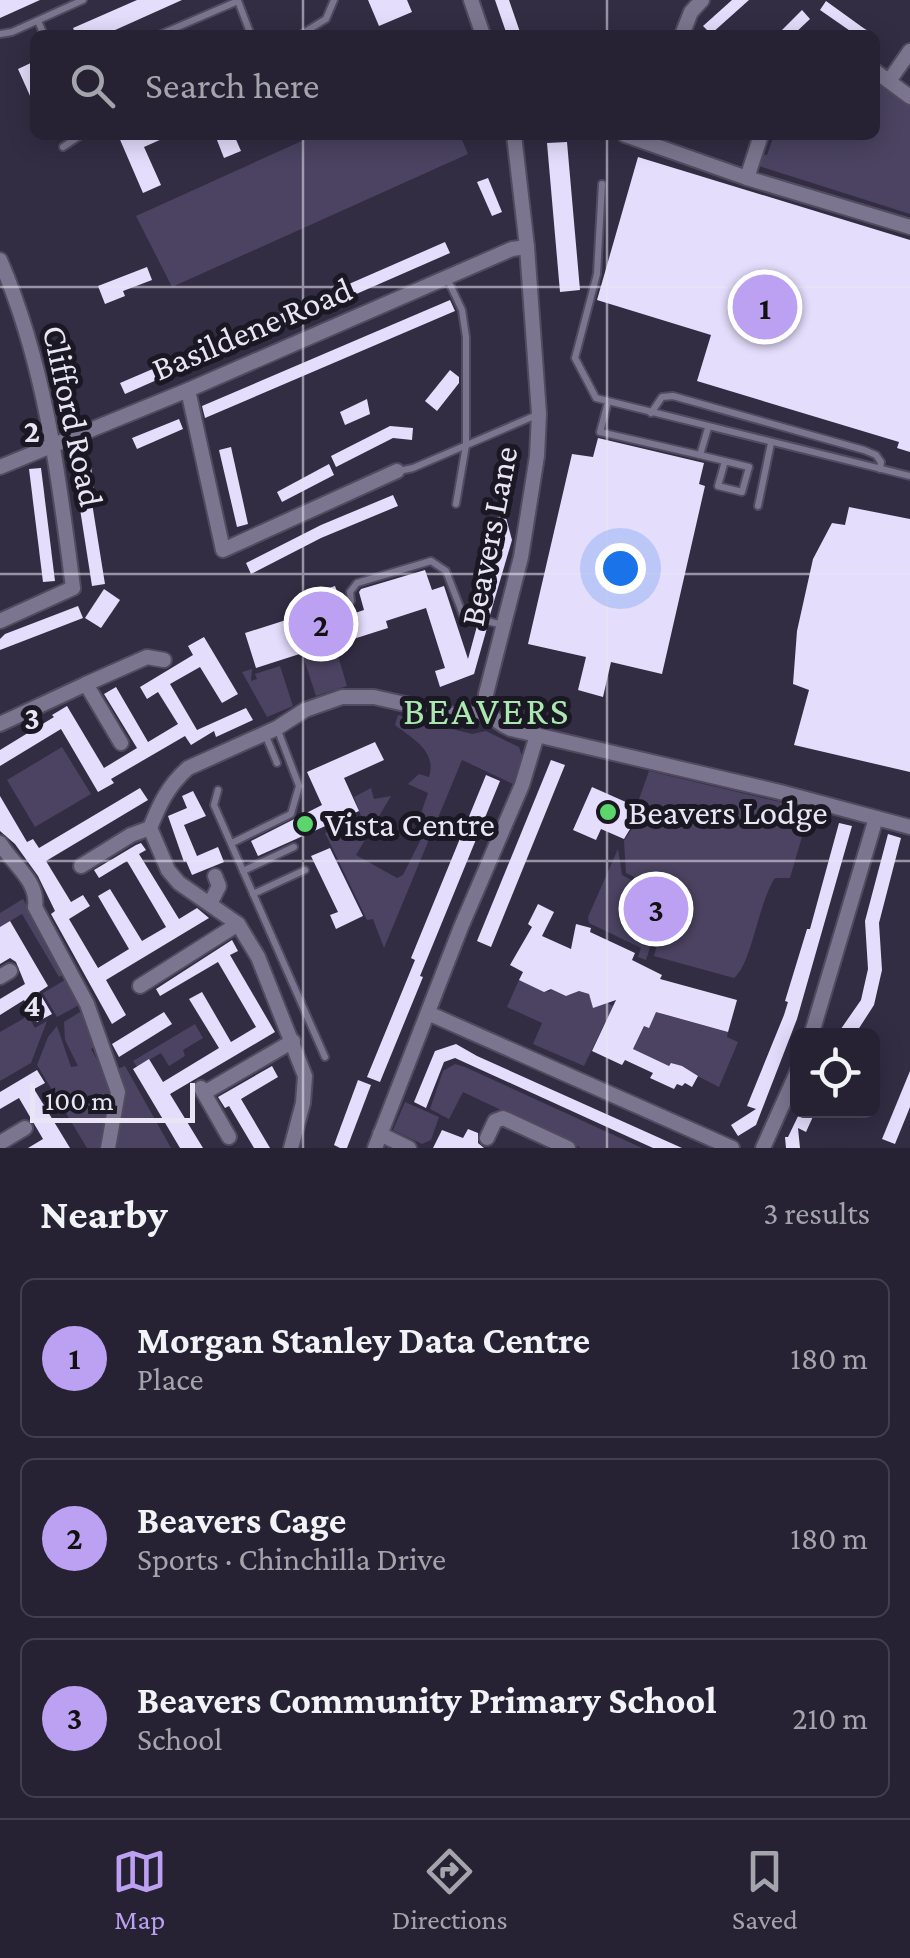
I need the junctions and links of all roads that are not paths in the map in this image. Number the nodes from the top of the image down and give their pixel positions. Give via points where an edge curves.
1 (83, 0) edge
2 (238, 0) edge
3 (334, 0) edge
4 (471, 0) edge
5 (702, 0) edge
6 (38, 21) junction
7 (42, 30) edge
8 (171, 30) edge
9 (249, 30) edge
10 (308, 30) edge
11 (482, 30) edge
12 (684, 30) edge
13 (0, 34) edge
14 (910, 51) edge
15 (880, 75) edge
16 (890, 82) junction
17 (910, 97) edge
18 (74, 140) edge
19 (515, 140) edge
20 (651, 140) edge
21 (759, 140) edge
22 (64, 147) dead end
23 (748, 178) junction
24 (602, 184) dead end
25 (910, 227) edge
26 (528, 246) junction
27 (0, 260) edge
28 (447, 277) junction
29 (6, 292) edge
30 (188, 390) junction
31 (608, 402) junction
32 (651, 413) junction
33 (539, 414) junction
34 (708, 428) junction
35 (772, 443) junction
36 (55, 445) junction
37 (466, 445) junction
38 (700, 455) junction
39 (725, 461) junction
40 (0, 467) edge
41 (880, 469) junction
42 (398, 471) joint
43 (910, 476) edge
44 (456, 504) dead end
45 (758, 506) dead end
46 (352, 600) dead end
47 (0, 620) edge
48 (504, 626) junction
49 (164, 660) dead end
50 (86, 684) junction
51 (487, 710) junction
52 (0, 724) edge
53 (271, 731) junction
54 (537, 735) junction
55 (122, 743) dead end
56 (289, 758) junction
57 (218, 790) dead end
58 (876, 818) junction
59 (910, 827) edge
60 (150, 828) junction
61 (0, 842) edge
62 (232, 844) junction
63 (294, 847) dead end
64 (81, 866) dead end
65 (306, 870) dead end
66 (243, 871) junction
67 (215, 876) dead end
68 (253, 894) junction
69 (210, 904) junction
70 (238, 924) junction
71 (140, 986) dead end
72 (428, 1013) junction
73 (813, 1028) edge
74 (293, 1040) junction
75 (325, 1057) dead end
76 (790, 1088) edge
77 (25, 1128) dead end
78 (229, 1137) dead end
79 (487, 1138) dead end
80 (378, 1141) edge
81 (0, 1143) edge
82 (706, 1143) edge
83 (108, 1148) edge
84 (291, 1148) edge
85 (409, 1148) edge
86 (568, 1148) edge
87 (732, 1148) edge
88 (763, 1148) edge

1 - 6 lane
2 - 8 lane
2 - 9 lane
3 - 10 lane via 326,19
4 - 11 street
5 - 12 street
6 - 7 lane
6 - 13 lane
14 - 16 street
15 - 16 street
16 - 17 street
18 - 22 lane
19 - 26 street, Beavers Lane
20 - 23 street
21 - 23 street
23 - 25 street
24 - 31 lane via 598,274 575,358 596,398
26 - 28 street, Basildene Road
26 - 33 street, Beavers Lane
27 - 29 street, Clifford Road
28 - 30 street, Basildene Road
28 - 37 lane via 464,317
29 - 36 street, Clifford Road
30 - 36 street, Basildene Road
30 - 42 street via 222,550
31 - 32 lane
31 - 38 lane via 600,432
32 - 34 lane
32 - 41 lane via 662,397 673,396 876,454
33 - 37 lane
33 - 48 street, Beavers Lane via 530,510
34 - 35 lane
34 - 38 lane
35 - 41 lane
35 - 45 lane
36 - 40 street, Basildene Road
36 - 47 street, Clifford Road via 73,588
37 - 42 lane
37 - 44 lane
38 - 39 lane
39 - 39 lane via 718,486 742,492 749,467
41 - 43 lane
46 - 48 lane via 357,583 431,561 446,571 463,615
48 - 51 street, Beavers Lane
49 - 50 street via 147,657
50 - 52 street
50 - 55 street
51 - 53 street via 458,716 375,692 332,699
51 - 54 street via 502,725
53 - 56 lane
53 - 56 lane via 274,764
53 - 60 street via 188,768 161,799
54 - 58 street
54 - 72 street
56 - 62 lane via 299,786 291,814
57 - 62 lane via 214,805
58 - 59 street
58 - 73 street
60 - 64 street
60 - 69 street via 168,870
61 - 83 street via 36,895 35,908 95,1024 119,1098
62 - 66 lane
63 - 66 lane
65 - 68 lane
66 - 68 lane
67 - 69 street via 220,886
68 - 75 lane
69 - 70 street
70 - 71 street
70 - 74 street
72 - 80 street
72 - 82 street via 597,1080
74 - 78 street via 202,1091
74 - 84 street via 305,1090
76 - 88 street
77 - 81 street
79 - 86 street via 503,1118
80 - 85 street
82 - 87 street

